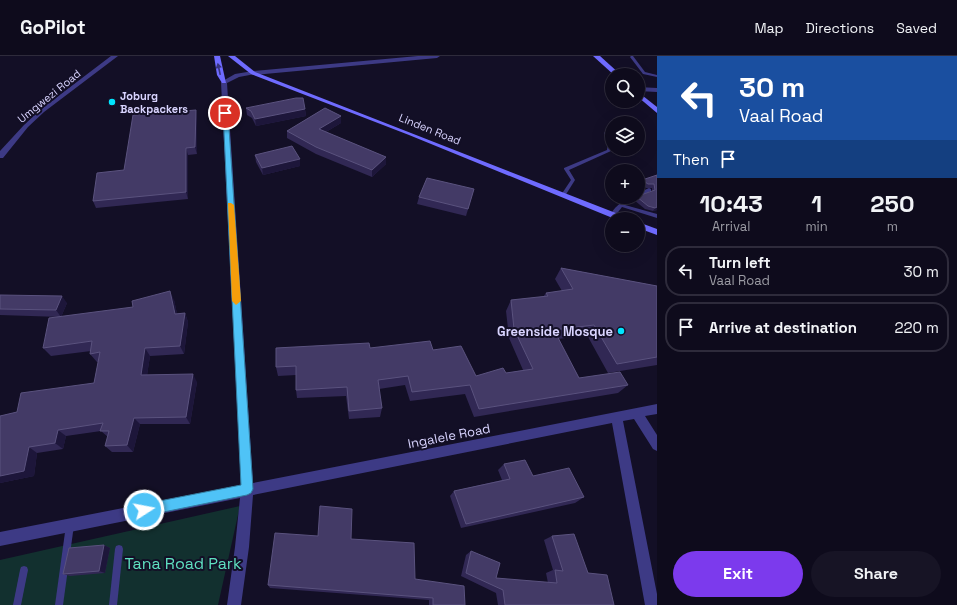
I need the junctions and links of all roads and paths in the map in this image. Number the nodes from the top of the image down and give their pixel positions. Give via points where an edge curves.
1 (115, 56) edge
2 (217, 56) edge
3 (231, 56) edge
4 (437, 56) edge
5 (596, 56) edge
6 (423, 57) edge
7 (632, 57) dead end
8 (610, 68) edge
9 (253, 73) junction
10 (657, 76) edge
11 (224, 82) junction
12 (645, 89) edge
13 (657, 90) edge
14 (645, 100) edge
15 (657, 111) edge
16 (605, 153) edge
17 (0, 156) edge
18 (649, 190) edge
19 (645, 192) edge
20 (563, 195) junction
21 (621, 205) joint
22 (606, 212) edge
23 (615, 212) edge
24 (657, 216) edge
25 (645, 228) edge
26 (657, 232) edge
27 (657, 409) edge
28 (637, 414) junction
29 (617, 417) junction
30 (657, 445) edge
31 (247, 489) junction
32 (70, 525) junction
33 (0, 539) edge
34 (119, 549) dead end
35 (24, 570) dead end
36 (17, 605) edge
37 (59, 605) edge
38 (113, 605) edge
39 (234, 605) edge
40 (652, 605) edge

1 - 17 street, Umgwezi Road via 42,111
11 -> 2 main road via 220,75
3 - 9 main road, Linden Road
4 - 6 street
5 - 8 main road
6 - 9 street
7 - 10 lane via 644,73
9 - 11 street via 237,75
9 - 20 main road, Linden Road
11 - 31 street
12 - 13 street
14 - 15 main road
16 - 20 lane via 566,169 573,180
18 - 19 lane
20 - 22 main road, Linden Road
21 - 23 lane
21 - 24 lane
25 - 26 main road
27 - 28 street, Ingalele Road
28 - 29 street, Ingalele Road
28 - 30 street
29 - 31 street, Ingalele Road
29 - 40 street
31 - 32 street, Ingalele Road
31 - 39 street
32 - 33 street, Ingalele Road
32 - 37 lane
34 - 38 lane
35 - 36 lane

